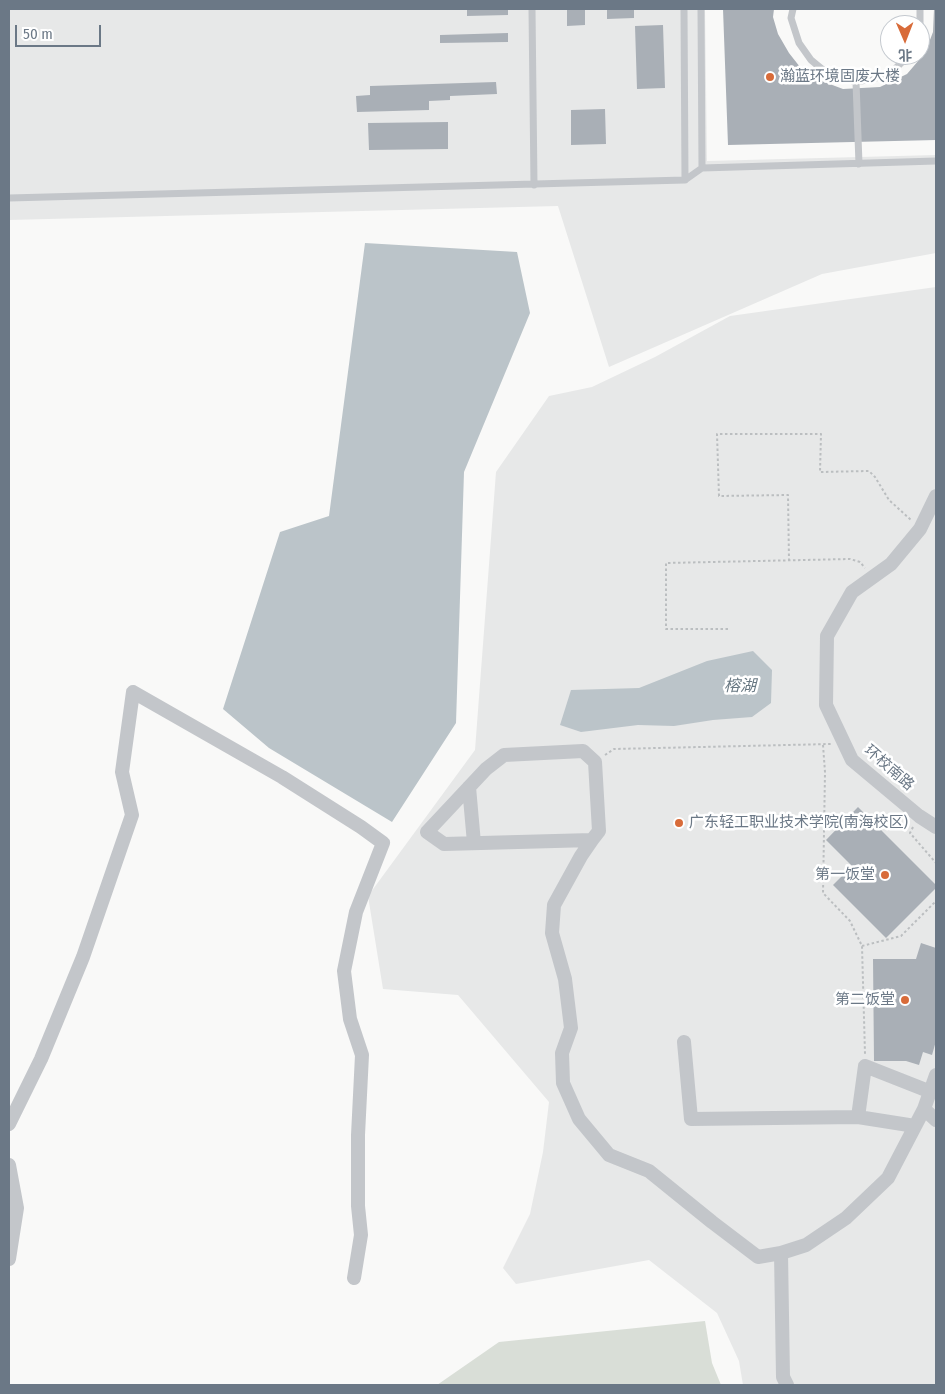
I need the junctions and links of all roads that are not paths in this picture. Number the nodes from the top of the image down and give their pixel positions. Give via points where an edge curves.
1 (532, 9) edge
2 (684, 9) edge
3 (701, 9) edge
4 (793, 9) edge
5 (899, 65) edge
6 (856, 82) junction
7 (936, 161) edge
8 (858, 164) junction
9 (702, 168) junction
10 (685, 180) junction
11 (534, 185) junction
12 (9, 198) edge
13 (936, 496) edge
14 (469, 787) junction
15 (936, 827) edge
16 (592, 840) junction
17 (474, 843) junction
18 (684, 1042) dead end
19 (936, 1075) edge
20 (930, 1092) junction
21 (924, 1110) junction
22 (858, 1117) junction
23 (936, 1120) edge
24 (9, 1124) edge
25 (916, 1126) junction
26 (9, 1166) edge
27 (781, 1253) junction
28 (9, 1259) edge
29 (354, 1278) dead end
30 (787, 1385) edge

1 - 11 lane
2 - 10 lane
3 - 9 lane
4 - 6 lane via 791,18 798,43 811,60 828,74
5 - 6 lane via 892,72
6 - 8 lane
7 - 8 lane
8 - 9 lane
9 - 10 lane
10 - 11 lane
11 - 12 lane
13 - 15 street, 环校南路 via 920,529 891,564 852,592 827,636 826,705 852,760
14 - 16 street via 504,755 584,752 595,762 600,831
14 - 17 street
14 - 17 street via 427,832 444,844
16 - 17 street
16 - 27 street via 554,905 552,933 565,979 571,1028 562,1053 563,1083 579,1120 609,1155 649,1171 758,1257
18 - 22 street via 691,1119
19 - 20 street
20 - 21 street
20 - 22 street via 865,1066
21 - 23 street
21 - 25 street
22 - 25 street
24 - 29 street via 42,1059 80,965 132,815 122,772 133,692 282,777 361,826 383,844 356,912 344,971 350,1019 362,1055 358,1135 361,1235
25 - 27 street via 888,1178 846,1218 806,1245
26 - 28 street via 17,1208
27 - 30 street via 783,1377

